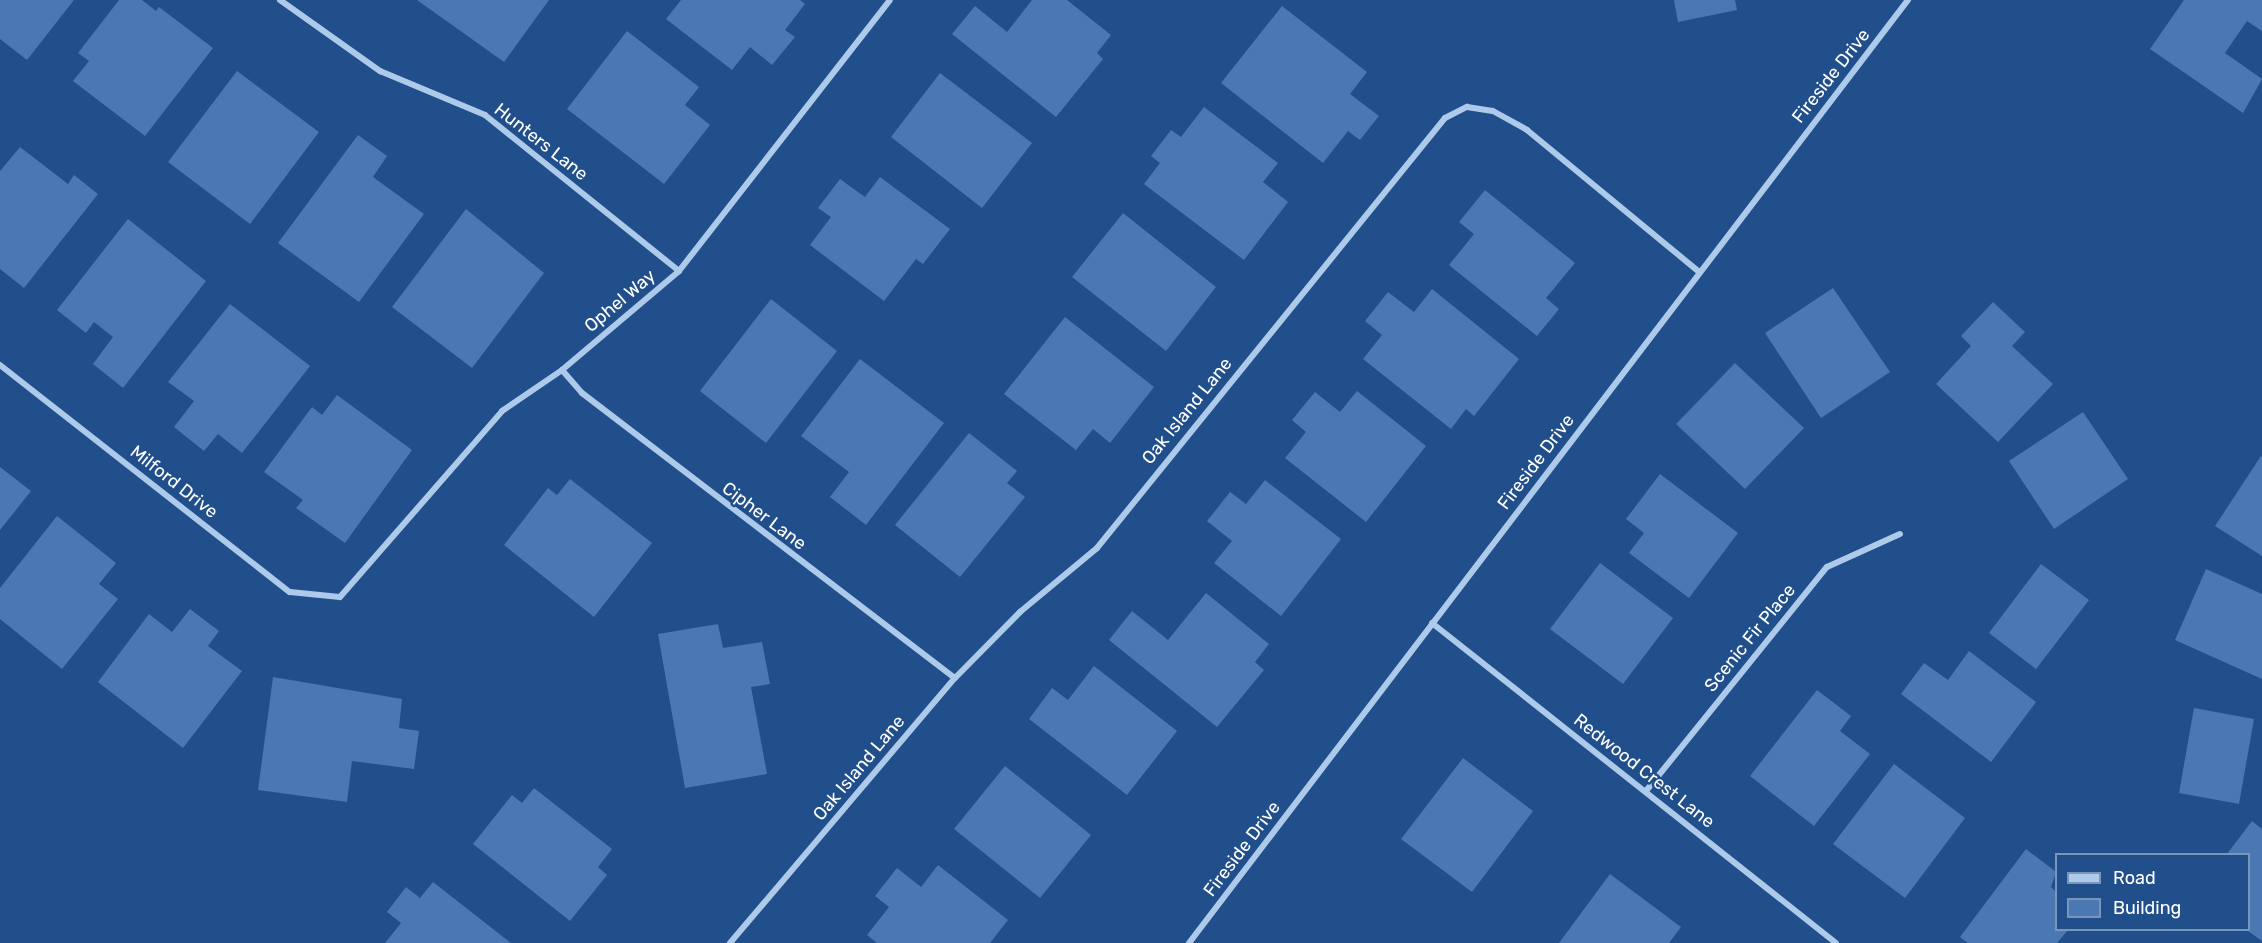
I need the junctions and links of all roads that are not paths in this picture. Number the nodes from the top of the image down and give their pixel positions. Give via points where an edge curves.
1 (280, 0) edge
2 (296, 0) edge
3 (890, 0) edge
4 (1908, 0) edge
5 (290, 7) junction
6 (679, 271) junction
7 (1699, 272) junction
8 (0, 365) edge
9 (562, 370) junction
10 (1900, 534) dead end
11 (340, 597) joint
12 (1432, 623) junction
13 (955, 678) junction
14 (1646, 791) junction
15 (730, 943) edge
16 (1189, 943) edge
17 (1836, 943) edge

1 - 5 street, Hunters Lane
2 - 5 street
3 - 6 street, Ophel Way
4 - 7 street, Fireside Drive
5 - 6 street, Hunters Lane via 380,71 485,115
6 - 9 street, Ophel Way
7 - 12 street, Fireside Drive
7 - 13 street, Oak Island Lane via 1527,130 1493,111 1467,107 1445,118 1097,548 1020,612
8 - 11 street, Milford Drive via 290,592
9 - 11 street, Ophel Way via 502,411
9 - 13 street, Cipher Lane via 591,400
10 - 14 street, Scenic Fir Place via 1827,567
12 - 14 street, Redwood Crest Lane
12 - 16 street, Fireside Drive
13 - 15 street, Oak Island Lane
14 - 17 street, Redwood Crest Lane

